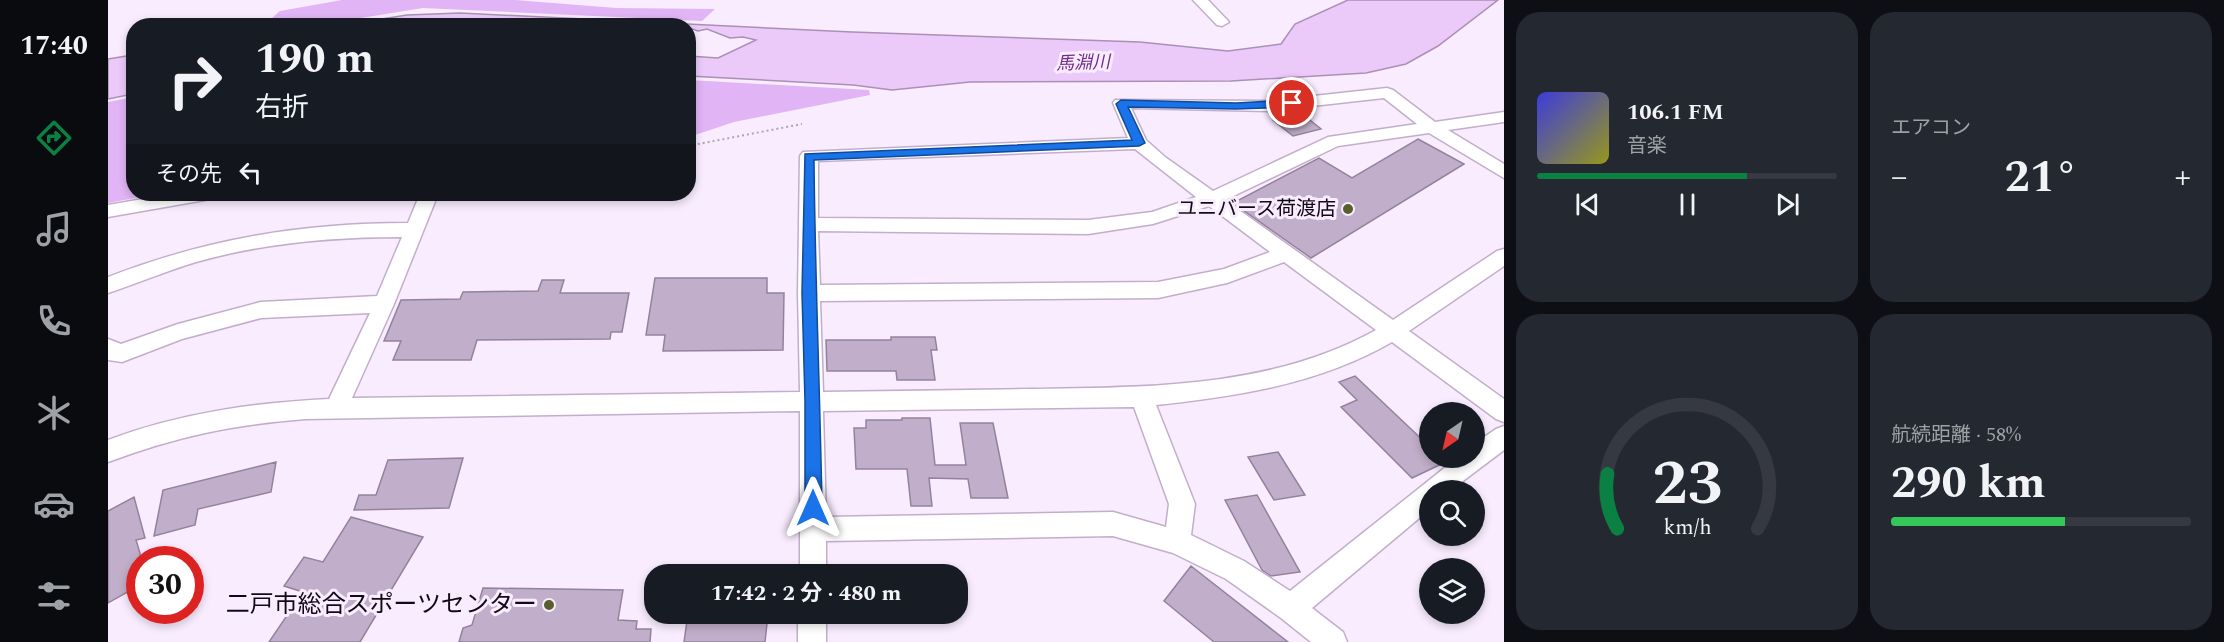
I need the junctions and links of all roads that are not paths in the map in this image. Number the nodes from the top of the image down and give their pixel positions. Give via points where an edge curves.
1 (1200, 0) edge
2 (1222, 22) dead end
3 (1504, 117) edge
4 (1431, 127) junction
5 (1139, 143) junction
6 (1504, 172) edge
7 (1211, 199) junction
8 (165, 201) edge
9 (426, 201) edge
10 (108, 211) edge
11 (808, 224) junction
12 (414, 230) junction
13 (1285, 254) junction
14 (1504, 256) edge
15 (108, 285) edge
16 (808, 293) junction
17 (384, 304) junction
18 (1393, 331) junction
19 (108, 348) edge
20 (1142, 396) junction
21 (813, 401) junction
22 (336, 408) junction
23 (1504, 412) edge
24 (1504, 436) edge
25 (108, 451) edge
26 (1447, 480) edge
27 (1419, 502) edge
28 (814, 530) junction
29 (1178, 542) junction
30 (813, 564) edge
31 (1291, 608) junction
32 (812, 624) edge
33 (812, 642) edge
34 (1333, 642) edge

1 - 2 street
3 - 4 street
4 - 5 street via 1387,93 1268,106 1121,104
4 - 6 street
4 - 7 street via 1334,141
5 - 7 street
5 - 11 street via 809,156
7 - 11 street via 1153,218 1088,227
7 - 13 street
8 - 10 street
9 - 12 street
11 - 16 street
12 - 15 street via 296,235 234,246
12 - 17 street
13 - 16 street via 1227,276 1158,290
13 - 18 street
14 - 18 street
16 - 21 street
17 - 19 street via 261,310 177,332 122,353
17 - 22 street
18 - 20 street via 1303,372 1237,387
18 - 23 street
20 - 21 street
20 - 29 street via 1182,504
21 - 22 street
21 - 28 street
22 - 25 street via 214,418 178,426
24 - 26 street
27 - 31 street
28 - 29 street via 1113,524
28 - 30 street
29 - 31 street via 1235,570
31 - 34 street
32 - 33 street

